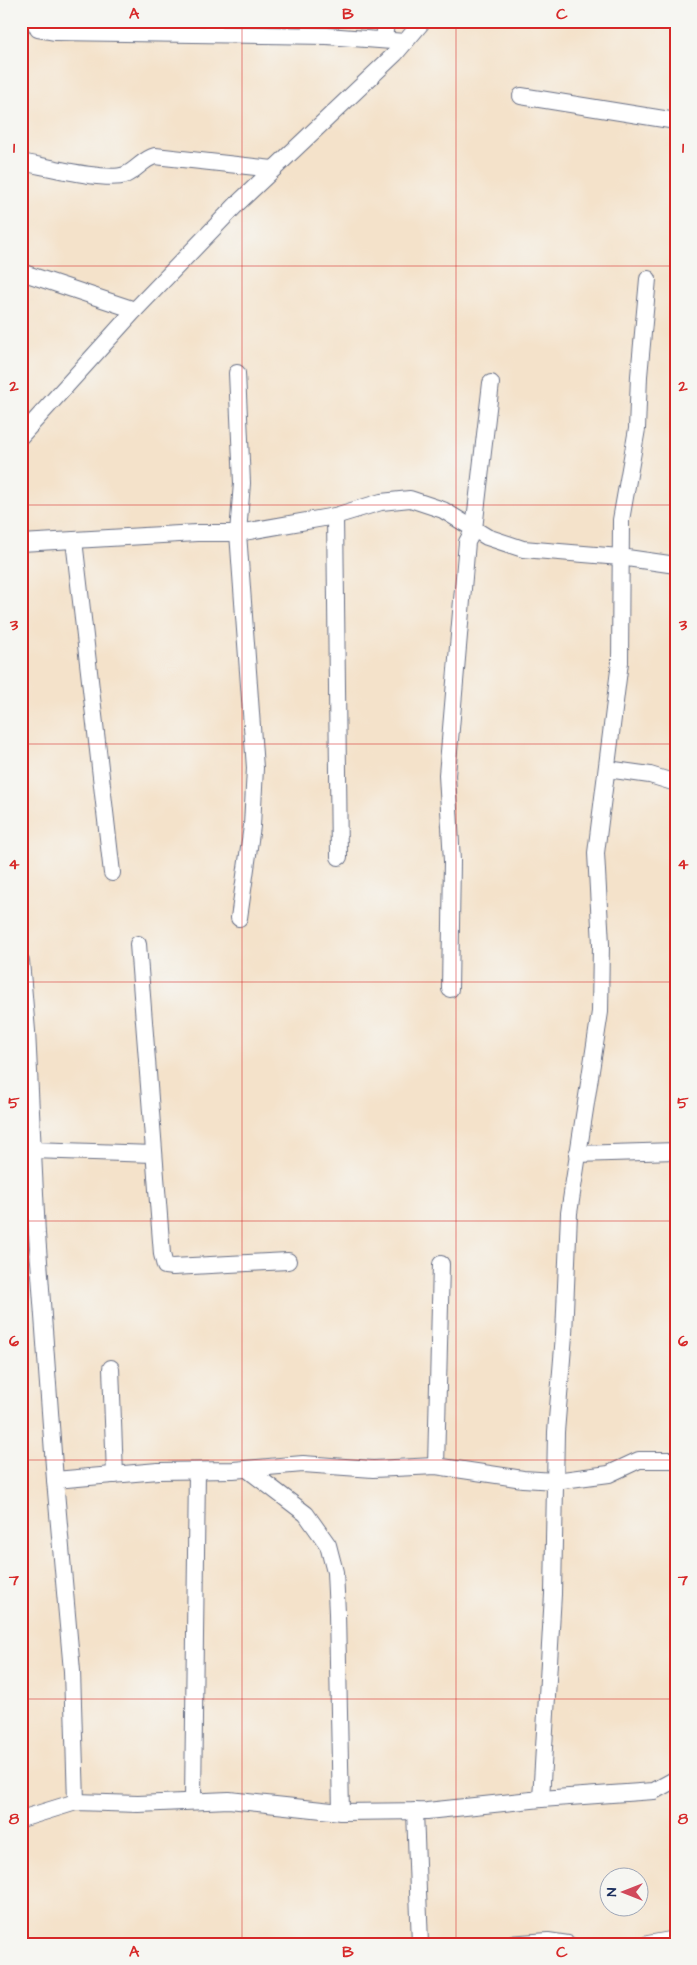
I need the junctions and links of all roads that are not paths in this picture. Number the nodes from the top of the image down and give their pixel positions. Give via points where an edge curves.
1 (34, 21) edge
2 (386, 21) edge
3 (423, 21) edge
4 (384, 40) junction
5 (406, 42) junction
6 (521, 96) dead end
7 (676, 121) edge
8 (21, 162) edge
9 (274, 169) junction
10 (21, 272) edge
11 (648, 279) dead end
12 (135, 310) junction
13 (236, 373) dead end
14 (491, 383) dead end
15 (21, 436) edge
16 (335, 516) junction
17 (474, 529) junction
18 (238, 533) junction
19 (74, 540) junction
20 (21, 544) edge
21 (620, 557) junction
22 (676, 565) edge
23 (607, 769) junction
24 (676, 783) edge
25 (339, 857) dead end
26 (112, 873) dead end
27 (239, 918) dead end
28 (138, 944) dead end
29 (21, 961) edge
30 (450, 988) dead end
31 (32, 1150) junction
32 (676, 1151) edge
33 (154, 1154) junction
34 (577, 1154) junction
35 (288, 1261) dead end
36 (440, 1264) dead end
37 (111, 1368) dead end
38 (671, 1460) dead end
39 (436, 1466) junction
40 (247, 1469) junction
41 (197, 1471) junction
42 (115, 1475) junction
43 (55, 1480) junction
44 (555, 1480) junction
45 (676, 1780) edge
46 (541, 1799) junction
47 (192, 1800) junction
48 (76, 1802) junction
49 (415, 1811) junction
50 (341, 1812) junction
51 (21, 1819) edge
52 (676, 1939) edge
53 (420, 1944) edge
54 (509, 1944) edge
55 (568, 1944) edge
56 (648, 1944) edge

1 - 4 street via 38,29 56,32 327,36
2 - 4 street
3 - 5 street
4 - 5 street
5 - 9 street
6 - 7 street
8 - 9 street via 107,177 127,174 147,158 155,156
9 - 12 street
10 - 12 street
11 - 21 street via 637,429 621,520
12 - 15 street
13 - 18 street via 242,483
14 - 17 street
16 - 17 street via 381,502 410,499 443,510
16 - 18 street
16 - 25 street
17 - 21 street via 523,549
17 - 30 street via 467,542 447,775 452,862
18 - 19 street
18 - 27 street via 255,768 252,826
19 - 20 street
19 - 26 street
21 - 22 street
21 - 23 street via 620,662
23 - 24 street via 650,775
23 - 34 street via 596,854 601,944 600,1012
28 - 33 street
29 - 31 street
31 - 33 street
31 - 43 street
32 - 34 street
33 - 35 street via 165,1266
34 - 44 street via 569,1213
36 - 39 street
37 - 42 street
38 - 44 street via 639,1460 609,1474
39 - 40 street via 373,1468 303,1464
39 - 44 street via 523,1479
40 - 41 street
40 - 50 street via 306,1514 328,1545 335,1572
41 - 42 street
41 - 47 street
42 - 43 street
43 - 48 street via 72,1670
44 - 46 street via 553,1594
45 - 46 street via 654,1791
46 - 49 street
47 - 48 street via 138,1804
47 - 50 street via 229,1800
48 - 51 street
49 - 50 street
49 - 53 street
52 - 56 street
54 - 55 street via 548,1941

